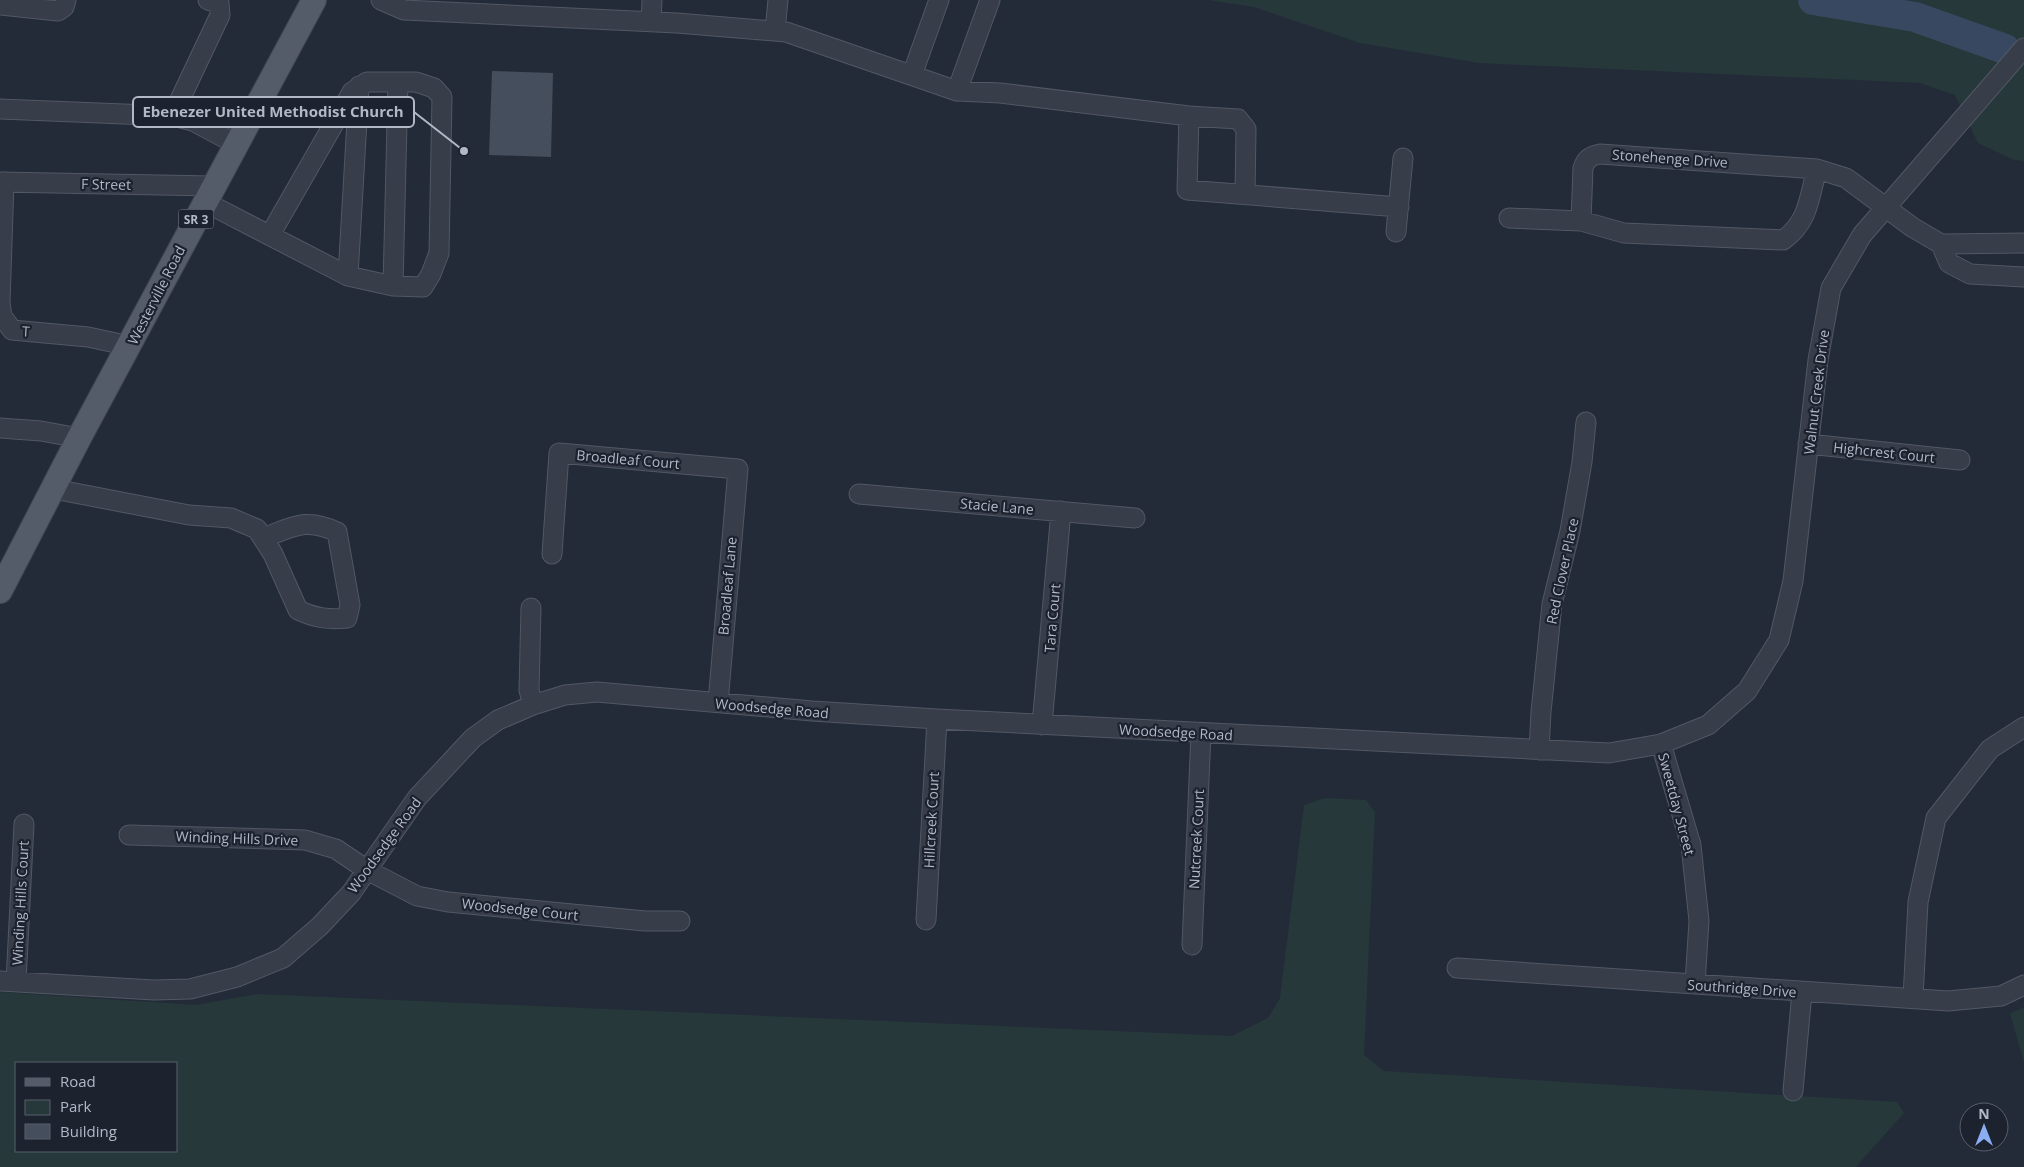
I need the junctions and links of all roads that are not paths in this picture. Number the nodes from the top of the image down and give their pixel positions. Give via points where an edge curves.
1 (66, 0) edge
2 (208, 0) edge
3 (314, 0) edge
4 (381, 0) edge
5 (652, 0) edge
6 (778, 0) edge
7 (939, 0) edge
8 (990, 0) edge
9 (0, 5) edge
10 (651, 22) junction
11 (775, 31) junction
12 (2024, 48) edge
13 (912, 75) junction
14 (398, 82) junction
15 (359, 86) junction
16 (957, 91) junction
17 (0, 109) edge
18 (1189, 116) junction
19 (174, 117) junction
20 (236, 144) junction
21 (1403, 158) dead end
22 (1816, 169) junction
23 (2, 182) edge
24 (209, 194) junction
25 (1245, 194) junction
26 (1887, 206) junction
27 (1399, 207) junction
28 (1509, 218) dead end
29 (1581, 221) junction
30 (1396, 232) dead end
31 (270, 235) junction
32 (2024, 243) edge
33 (1941, 244) junction
34 (1, 272) edge
35 (348, 276) junction
36 (2024, 277) edge
37 (393, 286) junction
38 (130, 346) junction
39 (1586, 422) dead end
40 (0, 428) edge
41 (79, 438) junction
42 (1808, 444) junction
43 (1960, 460) dead end
44 (738, 468) joint
45 (54, 489) junction
46 (859, 494) dead end
47 (1061, 511) junction
48 (1135, 518) dead end
49 (264, 538) junction
50 (552, 554) dead end
51 (0, 591) edge
52 (531, 608) dead end
53 (718, 703) junction
54 (533, 705) junction
55 (937, 719) junction
56 (1042, 725) junction
57 (2024, 726) edge
58 (1201, 734) junction
59 (1661, 744) junction
60 (1539, 750) junction
61 (24, 824) dead end
62 (129, 835) dead end
63 (367, 870) junction
64 (926, 920) dead end
65 (680, 921) dead end
66 (1192, 945) dead end
67 (1457, 968) dead end
68 (8, 981) edge
69 (1696, 984) junction
70 (2024, 985) edge
71 (1802, 992) junction
72 (1913, 998) junction
73 (1794, 1091) dead end

1 - 9 street via 58,11
2 - 19 street via 219,4 220,15
3 - 20 main road, Westerville Road / SR 3
4 - 10 street via 404,10
5 - 10 street
6 - 11 street
7 - 13 street
8 - 16 street
10 - 11 street
11 - 13 street
12 - 26 street, Walnut Creek Drive
13 - 16 street
14 - 15 street via 367,82
14 - 37 street
14 - 37 street via 425,84 442,97 438,254 423,286
15 - 31 street via 352,92
15 - 35 street
16 - 18 street via 1000,93
17 - 19 street
18 - 25 street via 1238,119 1246,129
18 - 25 street via 1187,190
19 - 20 street via 193,121
20 - 24 main road, Westerville Road / SR 3
21 - 27 street
22 - 26 street, Stonehenge Drive via 1846,178
22 - 29 street via 1803,220 1795,232 1783,240 1624,233
22 - 29 street, Stonehenge Drive via 1592,155 1583,168
23 - 24 street, F Street
23 - 34 street, T
24 - 31 street
24 - 38 main road, Westerville Road / SR 3
25 - 27 street
26 - 33 street, Stonehenge Drive
26 - 42 street, Walnut Creek Drive via 1862,235 1830,288
27 - 30 street
28 - 29 street
31 - 35 street
32 - 33 street
33 - 36 street via 1950,263 1970,274
34 - 38 street, T via 2,316 12,330 88,337
35 - 37 street
38 - 41 main road, Westerville Road / SR 3
39 - 60 street, Red Clover Place via 1570,531 1552,604
40 - 41 street
41 - 45 main road, Westerville Road / SR 3
42 - 43 street, Highcrest Court
42 - 59 street, Walnut Creek Drive via 1794,582 1779,640 1747,691 1708,725
44 - 50 street, Broadleaf Court via 559,453
44 - 53 street, Broadleaf Lane
45 - 49 street via 189,515 231,518 257,529
45 - 51 main road, Westerville Road / SR 3
46 - 47 street, Stacie Lane
47 - 48 street, Stacie Lane
47 - 56 street, Tara Court
49 - 49 street via 298,610 328,620 347,618 350,605 337,532 320,524 301,524
52 - 54 street via 529,690
53 - 54 street, Woodsedge Road via 598,692 565,695
53 - 55 street, Woodsedge Road
54 - 63 street, Woodsedge Road via 498,720 473,738 417,798
55 - 56 street, Woodsedge Road
55 - 64 street, Hillcreek Court
56 - 58 street, Woodsedge Road
57 - 72 street via 1990,749 1936,818 1918,902
58 - 60 street, Woodsedge Road
58 - 66 street, Nutcreek Court
59 - 60 street, Woodsedge Road via 1609,753
59 - 69 street, Sweetday Street via 1691,845 1699,921
61 - 68 street, Winding Hills Court
62 - 63 street, Winding Hills Drive via 305,840 336,849
63 - 65 street, Woodsedge Court via 417,896 448,902 645,921
63 - 68 street, Woodsedge Road via 351,893 320,926 283,958 238,977 190,989 154,990
67 - 69 street, Southridge Drive
69 - 71 street, Southridge Drive
70 - 72 street, Southridge Drive via 2001,996 1948,1000
71 - 72 street, Southridge Drive
71 - 73 street

